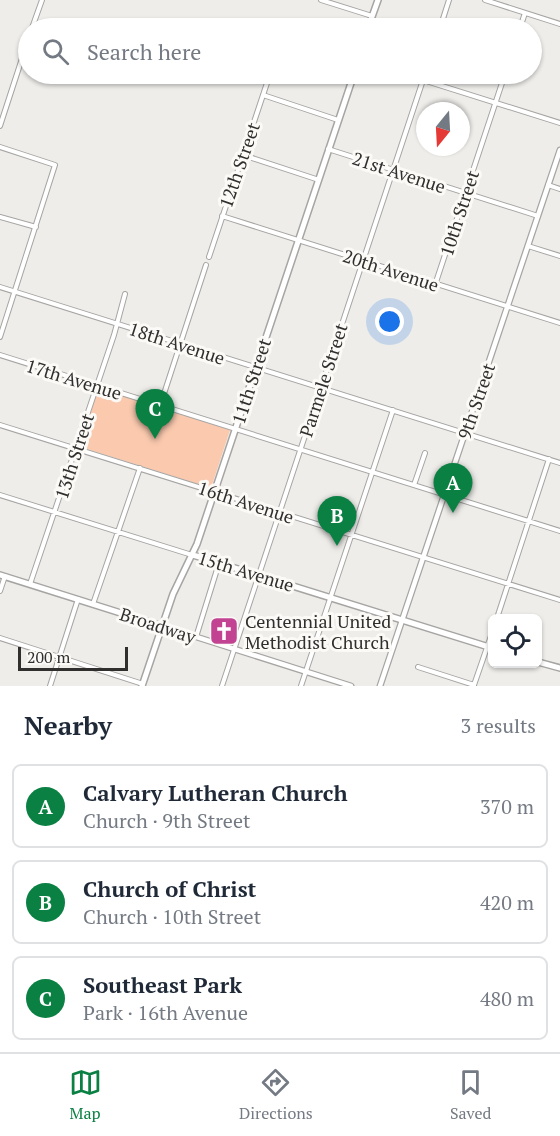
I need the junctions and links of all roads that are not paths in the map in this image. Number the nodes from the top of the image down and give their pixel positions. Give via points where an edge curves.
1 (42, 0) edge
2 (321, 0) edge
3 (378, 0) edge
4 (449, 0) edge
5 (485, 0) edge
6 (525, 13) junction
7 (372, 16) joint
8 (36, 18) edge
9 (443, 18) edge
10 (523, 18) edge
11 (541, 18) edge
12 (542, 18) edge
13 (560, 24) edge
14 (18, 71) edge
15 (267, 84) edge
16 (351, 84) edge
17 (422, 84) edge
18 (436, 84) edge
19 (502, 84) edge
20 (264, 95) junction
21 (495, 103) junction
22 (338, 120) junction
23 (560, 123) edge
24 (0, 126) edge
25 (0, 147) edge
26 (328, 149) junction
27 (560, 150) edge
28 (243, 155) junction
29 (395, 170) junction
30 (319, 180) junction
31 (548, 186) junction
32 (560, 189) edge
33 (465, 193) junction
34 (222, 216) junction
35 (538, 216) junction
36 (0, 217) edge
37 (36, 227) junction
38 (298, 242) junction
39 (528, 246) junction
40 (560, 256) edge
41 (209, 257) dead end
42 (363, 261) junction
43 (206, 265) dead end
44 (435, 285) junction
45 (0, 287) edge
46 (15, 292) junction
47 (125, 294) dead end
48 (508, 307) junction
49 (560, 323) edge
50 (118, 324) junction
51 (0, 337) edge
52 (180, 344) junction
53 (0, 356) edge
54 (256, 368) junction
55 (97, 386) junction
56 (320, 386) junction
57 (160, 406) junction
58 (393, 410) junction
59 (0, 425) edge
60 (235, 429) junction
61 (465, 432) junction
62 (76, 449) junction
63 (300, 449) junction
64 (425, 453) dead end
65 (549, 459) junction
66 (560, 463) edge
67 (140, 468) junction
68 (373, 472) junction
69 (414, 485) junction
70 (215, 492) junction
71 (0, 495) edge
72 (444, 495) junction
73 (55, 512) junction
74 (280, 513) junction
75 (529, 521) junction
76 (118, 531) junction
77 (560, 531) edge
78 (352, 535) junction
79 (193, 555) junction
80 (424, 557) junction
81 (219, 563) junction
82 (259, 575) junction
83 (2, 576) edge
84 (30, 584) junction
85 (509, 584) junction
86 (0, 591) edge
87 (330, 598) junction
88 (78, 599) junction
89 (560, 600) edge
90 (93, 604) junction
91 (498, 614) edge
92 (402, 620) junction
93 (162, 626) junction
94 (196, 637) junction
95 (0, 638) edge
96 (488, 647) edge
97 (234, 649) junction
98 (488, 653) edge
99 (59, 657) junction
100 (542, 663) edge
101 (418, 667) dead end
102 (560, 668) edge
103 (305, 672) junction
104 (142, 685) edge
105 (474, 685) edge
106 (50, 686) edge
107 (222, 686) edge
108 (301, 686) edge
109 (351, 686) edge
110 (380, 686) edge

1 - 8 street
2 - 7 street
3 - 7 main road
4 - 9 street
5 - 6 street
6 - 10 street
6 - 11 street
12 - 13 street
14 - 24 street
15 - 20 street, 12th Street
16 - 22 main road, 11th Street
17 - 29 street, Parmele Street
18 - 21 street
19 - 21 street, 10th Street
20 - 22 street
20 - 28 street, 12th Street
21 - 23 street
21 - 33 street, 10th Street
22 - 26 main road, 11th Street
25 - 37 street via 55,165
26 - 29 street, 21st Avenue
26 - 30 main road, 11th Street
27 - 31 street, 9th Street
28 - 30 street
28 - 34 street, 12th Street
29 - 33 street, 21st Avenue
29 - 42 street, Parmele Street
30 - 38 main road, 11th Street
31 - 32 street
31 - 35 street, 9th Street
33 - 35 street, 21st Avenue
33 - 44 street, 10th Street
34 - 38 street, 20th Avenue
34 - 41 street, 12th Street
35 - 39 street, 9th Street
36 - 37 street
37 - 46 street
38 - 42 street, 20th Avenue
38 - 54 main road, 11th Street
39 - 40 street
39 - 48 street, 9th Street
42 - 44 street, 20th Avenue
42 - 56 street, Parmele Street
43 - 52 street
44 - 48 street, 20th Avenue
45 - 46 street, 18th Avenue
46 - 50 street, 18th Avenue
46 - 51 street
47 - 50 street, 13th Street
48 - 49 street, 20th Avenue
48 - 61 street, 9th Street
50 - 52 street, 18th Avenue
50 - 55 street, 13th Street
52 - 54 street, 18th Avenue
52 - 57 street
53 - 55 street, 17th Avenue
54 - 56 street, 18th Avenue
54 - 60 main road, 11th Street
55 - 57 street, 17th Avenue
55 - 62 street, 13th Street
56 - 58 street, 18th Avenue
56 - 63 street, Parmele Street
57 - 60 street, 17th Avenue
58 - 61 street, 18th Avenue
58 - 68 street
59 - 62 street, 16th Avenue
60 - 63 street, 17th Avenue
60 - 70 main road, 11th Street
61 - 65 street, 18th Avenue
61 - 72 street, 9th Street
62 - 67 street, 16th Avenue
62 - 73 street, 13th Street
63 - 68 street, 17th Avenue
63 - 74 street, Parmele Street
64 - 69 street
65 - 66 street, 18th Avenue
65 - 75 street
67 - 70 street, 16th Avenue
67 - 76 street
68 - 69 street, 17th Avenue
68 - 78 street
69 - 72 street, 17th Avenue
70 - 74 street, 16th Avenue
70 - 79 main road, 11th Street
71 - 73 street, 15th Avenue
72 - 75 street, 17th Avenue
72 - 80 street, 9th Street
73 - 76 street, 15th Avenue
73 - 84 street, 13th Street
74 - 78 street, 16th Avenue
74 - 82 street, Parmele Street
75 - 77 street, 17th Avenue
75 - 85 street
76 - 79 street, 15th Avenue
76 - 90 street
78 - 80 street, 16th Avenue
78 - 87 street
79 - 81 main road, 15th Avenue
79 - 93 main road, 11th Street via 175,587
80 - 85 street, 16th Avenue
80 - 92 street, 9th Street
81 - 82 main road, 15th Avenue
81 - 94 street
82 - 87 main road, 15th Avenue
82 - 97 street, Parmele Street
83 - 84 main road, Broadway
83 - 86 street
84 - 88 main road, Broadway
85 - 89 street, 16th Avenue
85 - 91 street
87 - 92 main road, 15th Avenue
87 - 103 street
88 - 90 main road, Broadway
88 - 99 street
90 - 93 main road, Broadway
92 - 96 main road, 15th Avenue
92 - 110 street, 9th Street
93 - 94 street, Broadway
93 - 104 main road, 11th Street
94 - 97 street, Broadway
95 - 99 street
97 - 103 street, Broadway
97 - 107 street, Parmele Street
98 - 105 street
99 - 104 street
99 - 106 street
100 - 102 main road
101 - 105 street
103 - 108 street
103 - 109 street, Broadway

